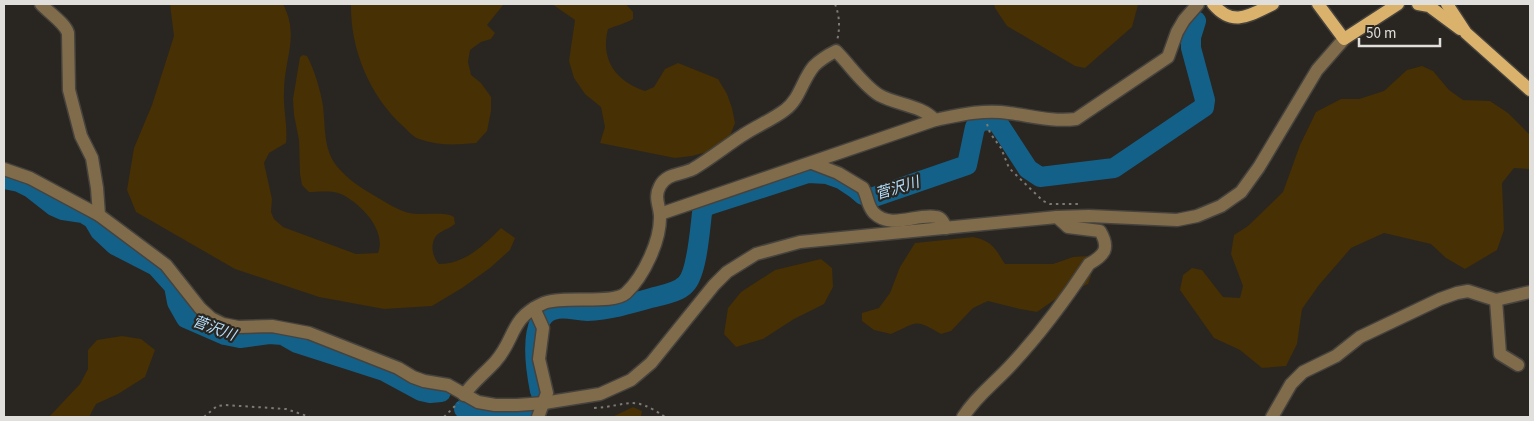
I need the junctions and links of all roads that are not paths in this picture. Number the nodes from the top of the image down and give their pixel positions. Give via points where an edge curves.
1 (41, 4) edge
2 (1198, 4) edge
3 (1213, 4) edge
4 (1273, 4) edge
5 (1318, 4) edge
6 (1398, 4) edge
7 (1418, 4) edge
8 (1447, 4) edge
9 (1466, 33) junction
10 (1344, 39) junction
11 (1530, 90) edge
12 (935, 120) junction
13 (812, 163) junction
14 (4, 169) edge
15 (99, 214) junction
16 (660, 214) junction
17 (1057, 217) junction
18 (946, 228) junction
19 (1530, 292) edge
20 (1496, 300) junction
21 (538, 317) junction
22 (1518, 365) dead end
23 (464, 395) junction
24 (544, 403) junction
25 (538, 417) edge
26 (963, 417) edge
27 (1272, 417) edge

1 - 15 street via 66,26 68,32 68,90 81,136 92,158
2 - 12 street via 1177,32 1168,57 1076,120 1008,112 969,113
3 - 4 main road via 1234,19 1247,17
5 - 10 main road
6 - 10 main road
7 - 9 main road via 1429,6
8 - 9 main road
9 - 11 main road
10 - 17 street via 1317,70 1242,192 1221,206 1198,216 1177,220
12 - 13 street
12 - 16 street via 928,113 879,95 836,51 814,66 798,96 786,110 661,184 656,202
13 - 16 street
13 - 18 street via 863,188 873,212 881,219 936,217
14 - 15 street via 30,178
15 - 23 street via 166,265 200,308 223,324 272,326 309,333 413,377 448,385
16 - 21 street via 651,256 634,285 624,295 546,302
17 - 18 street
17 - 26 street via 1068,227 1100,231 1106,248 1100,258 1089,264 1030,344 972,402
18 - 24 street via 800,242 756,254 714,284 651,363 631,380 600,394
19 - 20 street
20 - 22 street via 1500,354
20 - 27 street via 1468,291 1440,299 1360,337 1336,356 1303,372 1291,384
21 - 23 street via 525,314 515,325 496,361
21 - 24 street via 540,359 547,392
23 - 24 street via 495,405
24 - 25 street

